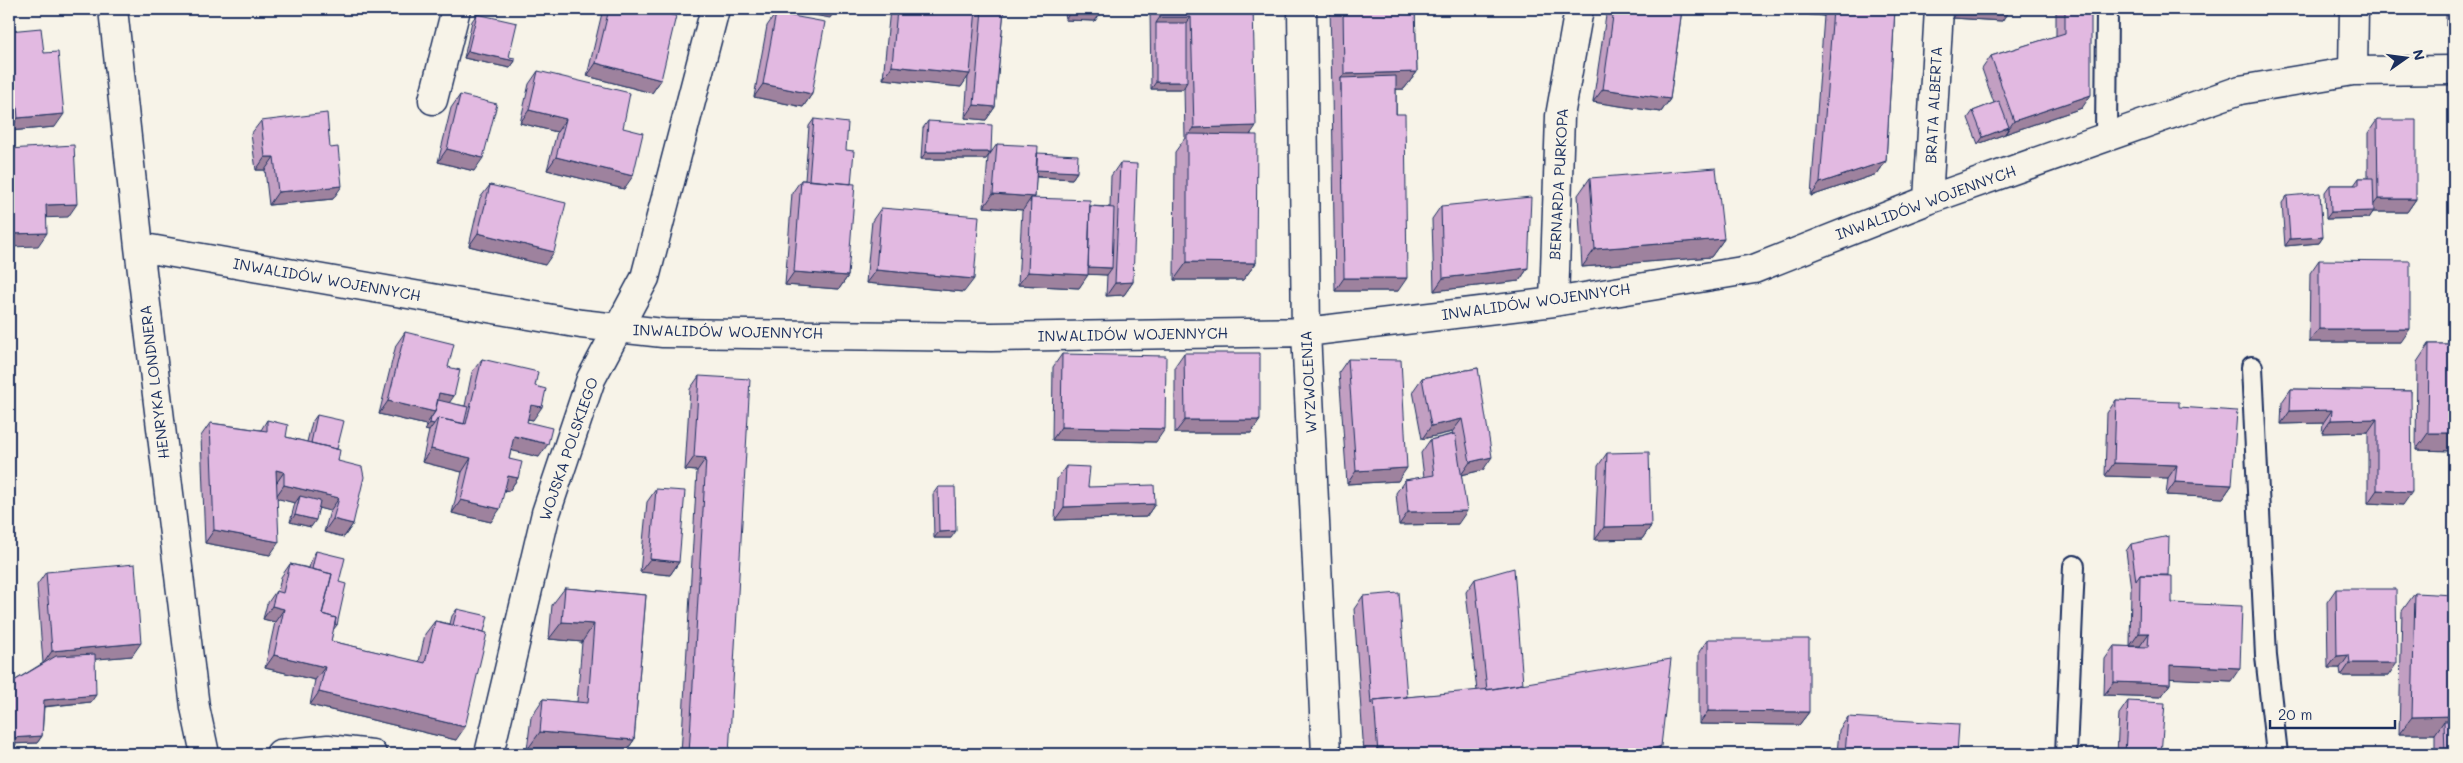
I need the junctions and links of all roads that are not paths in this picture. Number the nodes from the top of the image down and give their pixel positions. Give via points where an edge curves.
1 (113, 9) edge
2 (456, 9) edge
3 (715, 9) edge
4 (1302, 9) edge
5 (1579, 9) edge
6 (1939, 9) edge
7 (2107, 9) edge
8 (2354, 9) edge
9 (2454, 70) edge
10 (2354, 71) junction
11 (432, 100) dead end
12 (2106, 137) junction
13 (1928, 200) junction
14 (139, 247) junction
15 (1554, 302) junction
16 (619, 329) junction
17 (1306, 332) junction
18 (2252, 367) dead end
19 (2074, 566) dead end
20 (205, 754) edge
21 (280, 754) edge
22 (372, 754) edge
23 (489, 754) edge
24 (1326, 754) edge
25 (2066, 754) edge
26 (2277, 754) edge

1 - 14 street, HENRYKA LONDNERA
2 - 11 street
3 - 16 street, WOJSKA POLSKIEGO via 645,278
4 - 17 street, WYZWOLENIA
5 - 15 street, BERNARDA PURKOPA via 1560,116
6 - 13 street, BRATA ALBERTA
7 - 12 lane
8 - 10 street
9 - 10 street, INWALIDÓW WOJENNYCH
10 - 12 street, INWALIDÓW WOJENNYCH via 2240,90
12 - 13 street, INWALIDÓW WOJENNYCH
13 - 15 street, INWALIDÓW WOJENNYCH via 1754,269
14 - 16 street, INWALIDÓW WOJENNYCH
14 - 20 street, HENRYKA LONDNERA via 195,707
15 - 17 street, INWALIDÓW WOJENNYCH
16 - 17 street, INWALIDÓW WOJENNYCH via 663,333 981,337
16 - 23 street, WOJSKA POLSKIEGO via 591,379 546,513
17 - 24 street, WYZWOLENIA
18 - 26 lane via 2266,656
19 - 25 lane
21 - 22 street via 328,748

